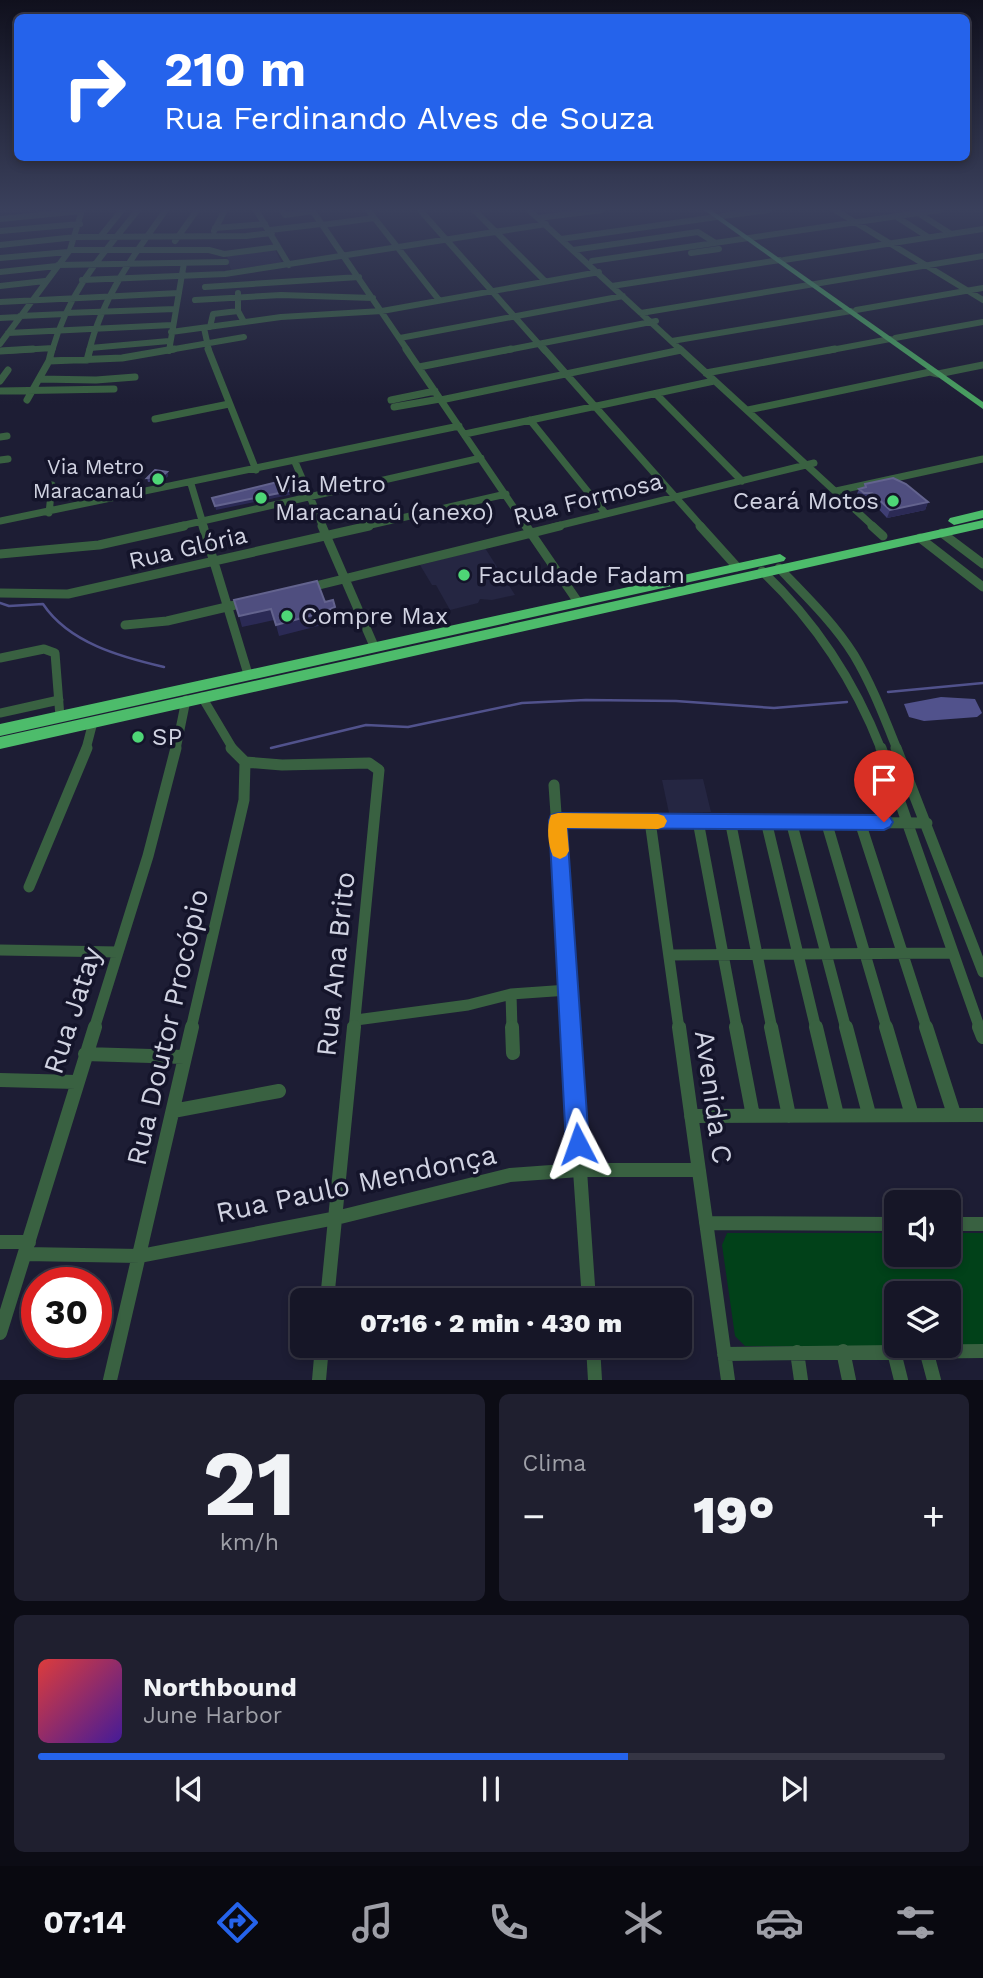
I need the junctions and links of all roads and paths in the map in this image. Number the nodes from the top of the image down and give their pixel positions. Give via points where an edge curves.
1 (50, 274) edge
2 (86, 274) edge
3 (124, 274) edge
4 (182, 274) edge
5 (217, 274) edge
6 (239, 274) edge
7 (418, 274) edge
8 (477, 274) edge
9 (538, 274) edge
10 (581, 274) edge
11 (604, 274) edge
12 (686, 274) edge
13 (802, 274) edge
14 (875, 274) edge
15 (941, 274) edge
16 (359, 276) joint
17 (182, 278) junction
18 (121, 279) junction
19 (82, 280) junction
20 (44, 281) junction
21 (545, 281) junction
22 (281, 282) junction
23 (816, 284) junction
24 (239, 285) junction
25 (615, 285) junction
26 (0, 286) edge
27 (205, 287) dead end
28 (983, 288) edge
29 (967, 290) junction
30 (492, 291) junction
31 (179, 293) junction
32 (281, 295) junction
33 (110, 296) junction
34 (623, 296) junction
35 (74, 297) junction
36 (238, 298) junction
37 (373, 298) junction
38 (32, 299) junction
39 (195, 300) dead end
40 (439, 300) junction
41 (983, 300) edge
42 (0, 302) edge
43 (175, 309) junction
44 (854, 310) junction
45 (238, 311) junction
46 (382, 311) junction
47 (103, 312) junction
48 (644, 312) junction
49 (65, 314) junction
50 (19, 316) junction
51 (514, 316) junction
52 (0, 318) edge
53 (654, 321) junction
54 (244, 322) junction
55 (983, 322) edge
56 (207, 328) junction
57 (95, 329) junction
58 (171, 329) junction
59 (58, 330) junction
60 (5, 335) edge
61 (244, 337) dead end
62 (400, 338) junction
63 (892, 338) junction
64 (169, 341) junction
65 (675, 341) junction
66 (538, 343) junction
67 (0, 344) edge
68 (206, 344) junction
69 (53, 348) junction
70 (90, 348) junction
71 (681, 350) junction
72 (0, 351) edge
73 (169, 351) junction
74 (88, 360) junction
75 (49, 361) junction
76 (983, 363) edge
77 (419, 368) junction
78 (8, 370) dead end
79 (936, 371) junction
80 (566, 374) junction
81 (711, 375) junction
82 (135, 377) dead end
83 (38, 379) junction
84 (109, 380) junction
85 (0, 381) edge
86 (0, 391) edge
87 (32, 391) junction
88 (435, 391) junction
89 (656, 394) junction
90 (440, 399) junction
91 (27, 401) dead end
92 (983, 403) edge
93 (229, 404) junction
94 (595, 407) junction
95 (751, 409) junction
96 (155, 419) dead end
97 (530, 421) junction
98 (459, 426) junction
99 (465, 434) junction
100 (481, 458) junction
101 (983, 459) edge
102 (295, 462) junction
103 (810, 464) junction
104 (256, 470) junction
105 (742, 481) junction
106 (191, 484) junction
107 (52, 485) dead end
108 (840, 491) junction
109 (506, 494) junction
110 (310, 497) junction
111 (676, 497) junction
112 (49, 513) junction
113 (605, 513) junction
114 (983, 514) edge
115 (0, 521) edge
116 (202, 521) junction
117 (983, 524) edge
118 (532, 532) junction
119 (942, 533) junction
120 (887, 535) junction
121 (328, 536) junction
122 (920, 538) junction
123 (0, 554) edge
124 (214, 561) junction
125 (983, 564) edge
126 (737, 566) junction
127 (779, 568) junction
128 (762, 571) junction
129 (346, 578) junction
130 (983, 587) edge
131 (294, 591) edge
132 (0, 593) edge
133 (255, 600) edge
134 (578, 601) junction
135 (229, 606) junction
136 (125, 625) dead end
137 (374, 646) junction
138 (0, 658) edge
139 (248, 674) junction
140 (202, 697) junction
141 (59, 700) junction
142 (186, 701) junction
143 (883, 712) junction
144 (0, 713) edge
145 (868, 713) junction
146 (60, 717) junction
147 (93, 722) junction
148 (0, 730) edge
149 (0, 743) edge
150 (245, 762) junction
151 (554, 785) dead end
152 (730, 820) junction
153 (558, 821) junction
154 (650, 821) junction
155 (698, 821) junction
156 (766, 821) junction
157 (791, 821) junction
158 (826, 821) junction
159 (860, 822) junction
160 (908, 822) junction
161 (927, 824) junction
162 (29, 887) dead end
163 (0, 950) edge
164 (118, 952) junction
165 (758, 953) junction
166 (953, 953) junction
167 (797, 954) junction
168 (824, 954) junction
169 (866, 954) junction
170 (903, 954) junction
171 (669, 955) junction
172 (722, 955) junction
173 (983, 972) edge
174 (568, 990) junction
175 (511, 994) junction
176 (356, 1020) junction
177 (983, 1037) edge
178 (513, 1053) dead end
179 (85, 1054) junction
180 (184, 1057) junction
181 (0, 1080) edge
182 (76, 1082) junction
183 (279, 1091) dead end
184 (173, 1111) junction
185 (869, 1114) junction
186 (954, 1114) junction
187 (837, 1115) junction
188 (912, 1115) junction
189 (983, 1115) edge
190 (691, 1116) junction
191 (752, 1116) junction
192 (789, 1116) junction
193 (579, 1170) junction
194 (699, 1170) junction
195 (336, 1218) junction
196 (706, 1223) junction
197 (884, 1224) edge
198 (961, 1224) edge
199 (983, 1224) edge
200 (0, 1242) edge
201 (27, 1248) junction
202 (140, 1256) junction
203 (328, 1288) edge
204 (588, 1288) edge
205 (0, 1333) edge
206 (843, 1351) junction
207 (797, 1352) junction
208 (884, 1352) edge
209 (961, 1352) edge
210 (983, 1353) edge
211 (724, 1354) junction
212 (322, 1358) edge
213 (594, 1358) edge
214 (896, 1358) edge
215 (928, 1358) edge
216 (110, 1380) edge
217 (319, 1380) edge
218 (596, 1380) edge
219 (728, 1380) edge
220 (802, 1380) edge
221 (849, 1380) edge
222 (901, 1380) edge
223 (934, 1380) edge

1 - 20 street
2 - 19 street
3 - 18 street
4 - 17 street
5 - 17 street
6 - 24 street
7 - 40 street
8 - 30 street
9 - 21 street
10 - 21 street
11 - 25 street
12 - 25 street
13 - 23 main road
14 - 23 street
15 - 29 street
16 - 22 street
16 - 37 street
17 - 18 street
17 - 31 street
18 - 19 street
18 - 33 street
19 - 35 street
20 - 26 street
20 - 38 street
21 - 30 street
22 - 24 street
22 - 32 street
23 - 44 main road
23 - 48 street
24 - 27 street
24 - 36 street
25 - 34 street
25 - 48 street
28 - 29 street
29 - 41 street
29 - 44 street
30 - 40 street
30 - 51 street
31 - 33 street
31 - 43 street
32 - 36 street
32 - 37 street
33 - 35 street
33 - 47 street
34 - 48 street
34 - 51 street
35 - 38 street
35 - 49 street
36 - 39 street
36 - 45 street
37 - 46 street
38 - 42 street
38 - 50 street
40 - 46 street
43 - 47 street
43 - 58 street
44 - 63 main road
44 - 65 street
45 - 54 street
45 - 56 street via 213,314
46 - 54 street
46 - 62 street
47 - 49 street
47 - 57 street
48 - 53 street
49 - 50 street
49 - 59 street
50 - 52 street
50 - 60 street
51 - 62 street
51 - 66 street
53 - 65 street
53 - 66 street
54 - 56 street
55 - 63 street
56 - 58 street
56 - 68 street
57 - 58 street
57 - 59 street
57 - 70 street
58 - 64 street
59 - 60 street
59 - 69 street
60 - 67 street
61 - 68 street
62 - 77 street
63 - 79 main road
63 - 81 street
64 - 70 street
64 - 73 street
65 - 71 street
65 - 81 street
66 - 77 street
66 - 80 street
68 - 73 street
68 - 93 street
69 - 72 street
69 - 75 street
70 - 74 street
71 - 80 street
71 - 81 street
73 - 74 street
74 - 75 street
75 - 83 street
76 - 79 street
77 - 88 street
78 - 85 street
79 - 92 main road
79 - 95 street
80 - 90 street
80 - 94 street
81 - 89 street
81 - 95 street
82 - 84 street
83 - 84 street
83 - 87 street
84 - 87 street via 110,389
86 - 87 street
87 - 91 street
88 - 90 street
88 - 90 street via 392,403
89 - 94 street
89 - 105 street
90 - 98 street
93 - 96 street
93 - 104 street
94 - 97 street
94 - 111 street
95 - 103 street
97 - 99 street
97 - 113 street
98 - 99 street
98 - 102 street
99 - 100 street
100 - 109 street
100 - 110 street
101 - 108 street
102 - 104 street
102 - 110 street
103 - 105 street, Rua Formosa
103 - 108 street
104 - 106 street
105 - 111 street, Rua Formosa
106 - 112 street
106 - 116 street
107 - 112 street
108 - 120 street
109 - 118 street
109 - 121 street, Rua Glória
110 - 116 street
110 - 121 street
111 - 113 street, Rua Formosa
111 - 126 street
112 - 115 street
113 - 118 street, Rua Formosa
114 - 120 highway
116 - 123 street via 82,548
116 - 124 street
117 - 119 highway
118 - 129 street, Rua Formosa
118 - 134 street
119 - 122 highway
119 - 125 street
120 - 126 highway
121 - 124 street, Rua Glória
121 - 129 street
122 - 127 highway
122 - 130 street
124 - 132 street, Rua Glória via 68,594
124 - 135 street
126 - 134 highway
127 - 128 highway
127 - 143 street via 853,654
128 - 140 highway
128 - 145 street via 824,640
129 - 131 street, Rua Formosa
129 - 137 street
133 - 135 street
134 - 137 highway
135 - 136 street via 167,621
135 - 139 street
137 - 139 highway
138 - 141 street via 44,649 55,653
139 - 146 highway
140 - 142 highway
140 - 150 street via 234,752
141 - 144 street
141 - 146 street
142 - 147 highway
142 - 164 street, Rua Jatay via 148,856
143 - 145 street
143 - 161 street
145 - 160 street
146 - 148 highway
147 - 149 highway
147 - 162 street via 87,748
150 - 176 street, Rua Ana Brito via 369,763 379,771
150 - 180 street, Rua Doutor Procópio via 244,800
151 - 153 street
152 - 155 street
152 - 156 street
152 - 165 street
153 - 154 street
153 - 174 street
154 - 155 street
154 - 171 street, Avenida C
155 - 172 street
156 - 157 street
156 - 167 street
157 - 158 street
157 - 168 street
158 - 159 street
158 - 169 street
159 - 160 street
159 - 170 street
160 - 161 street
160 - 166 street
161 - 173 street
163 - 164 street
164 - 179 street, Rua Jatay
165 - 167 street
165 - 172 street
165 - 192 street
166 - 170 street
166 - 177 street
167 - 168 street
167 - 187 street
168 - 169 street
168 - 185 street
169 - 170 street
169 - 188 street
170 - 186 street
171 - 172 street
171 - 190 street, Avenida C
172 - 191 street
174 - 175 street
174 - 193 street
175 - 176 street
175 - 178 street
176 - 195 street, Rua Ana Brito
179 - 180 street
179 - 182 street, Rua Jatay
180 - 184 street, Rua Doutor Procópio
181 - 182 street
182 - 201 street, Rua Jatay
183 - 184 street
184 - 202 street, Rua Doutor Procópio
185 - 187 street
185 - 188 street
186 - 188 street
186 - 189 street
187 - 192 street
190 - 191 street
190 - 194 street, Avenida C
191 - 192 street
193 - 194 street, Rua Paulo Mendonça
193 - 195 street, Rua Paulo Mendonça via 510,1175
193 - 204 street
194 - 196 street, Avenida C
195 - 202 street, Rua Paulo Mendonça
195 - 203 street, Rua Ana Brito
196 - 197 street
196 - 211 street, Avenida C
198 - 199 street
200 - 201 street, Rua Paulo Mendonça
201 - 202 street, Rua Paulo Mendonça
201 - 205 street, Rua Jatay
202 - 216 street, Rua Doutor Procópio
206 - 207 street
206 - 208 street
206 - 221 street
207 - 211 street
207 - 220 street
209 - 210 street
211 - 219 street, Avenida C
212 - 217 street
213 - 218 street
214 - 222 street
215 - 223 street

